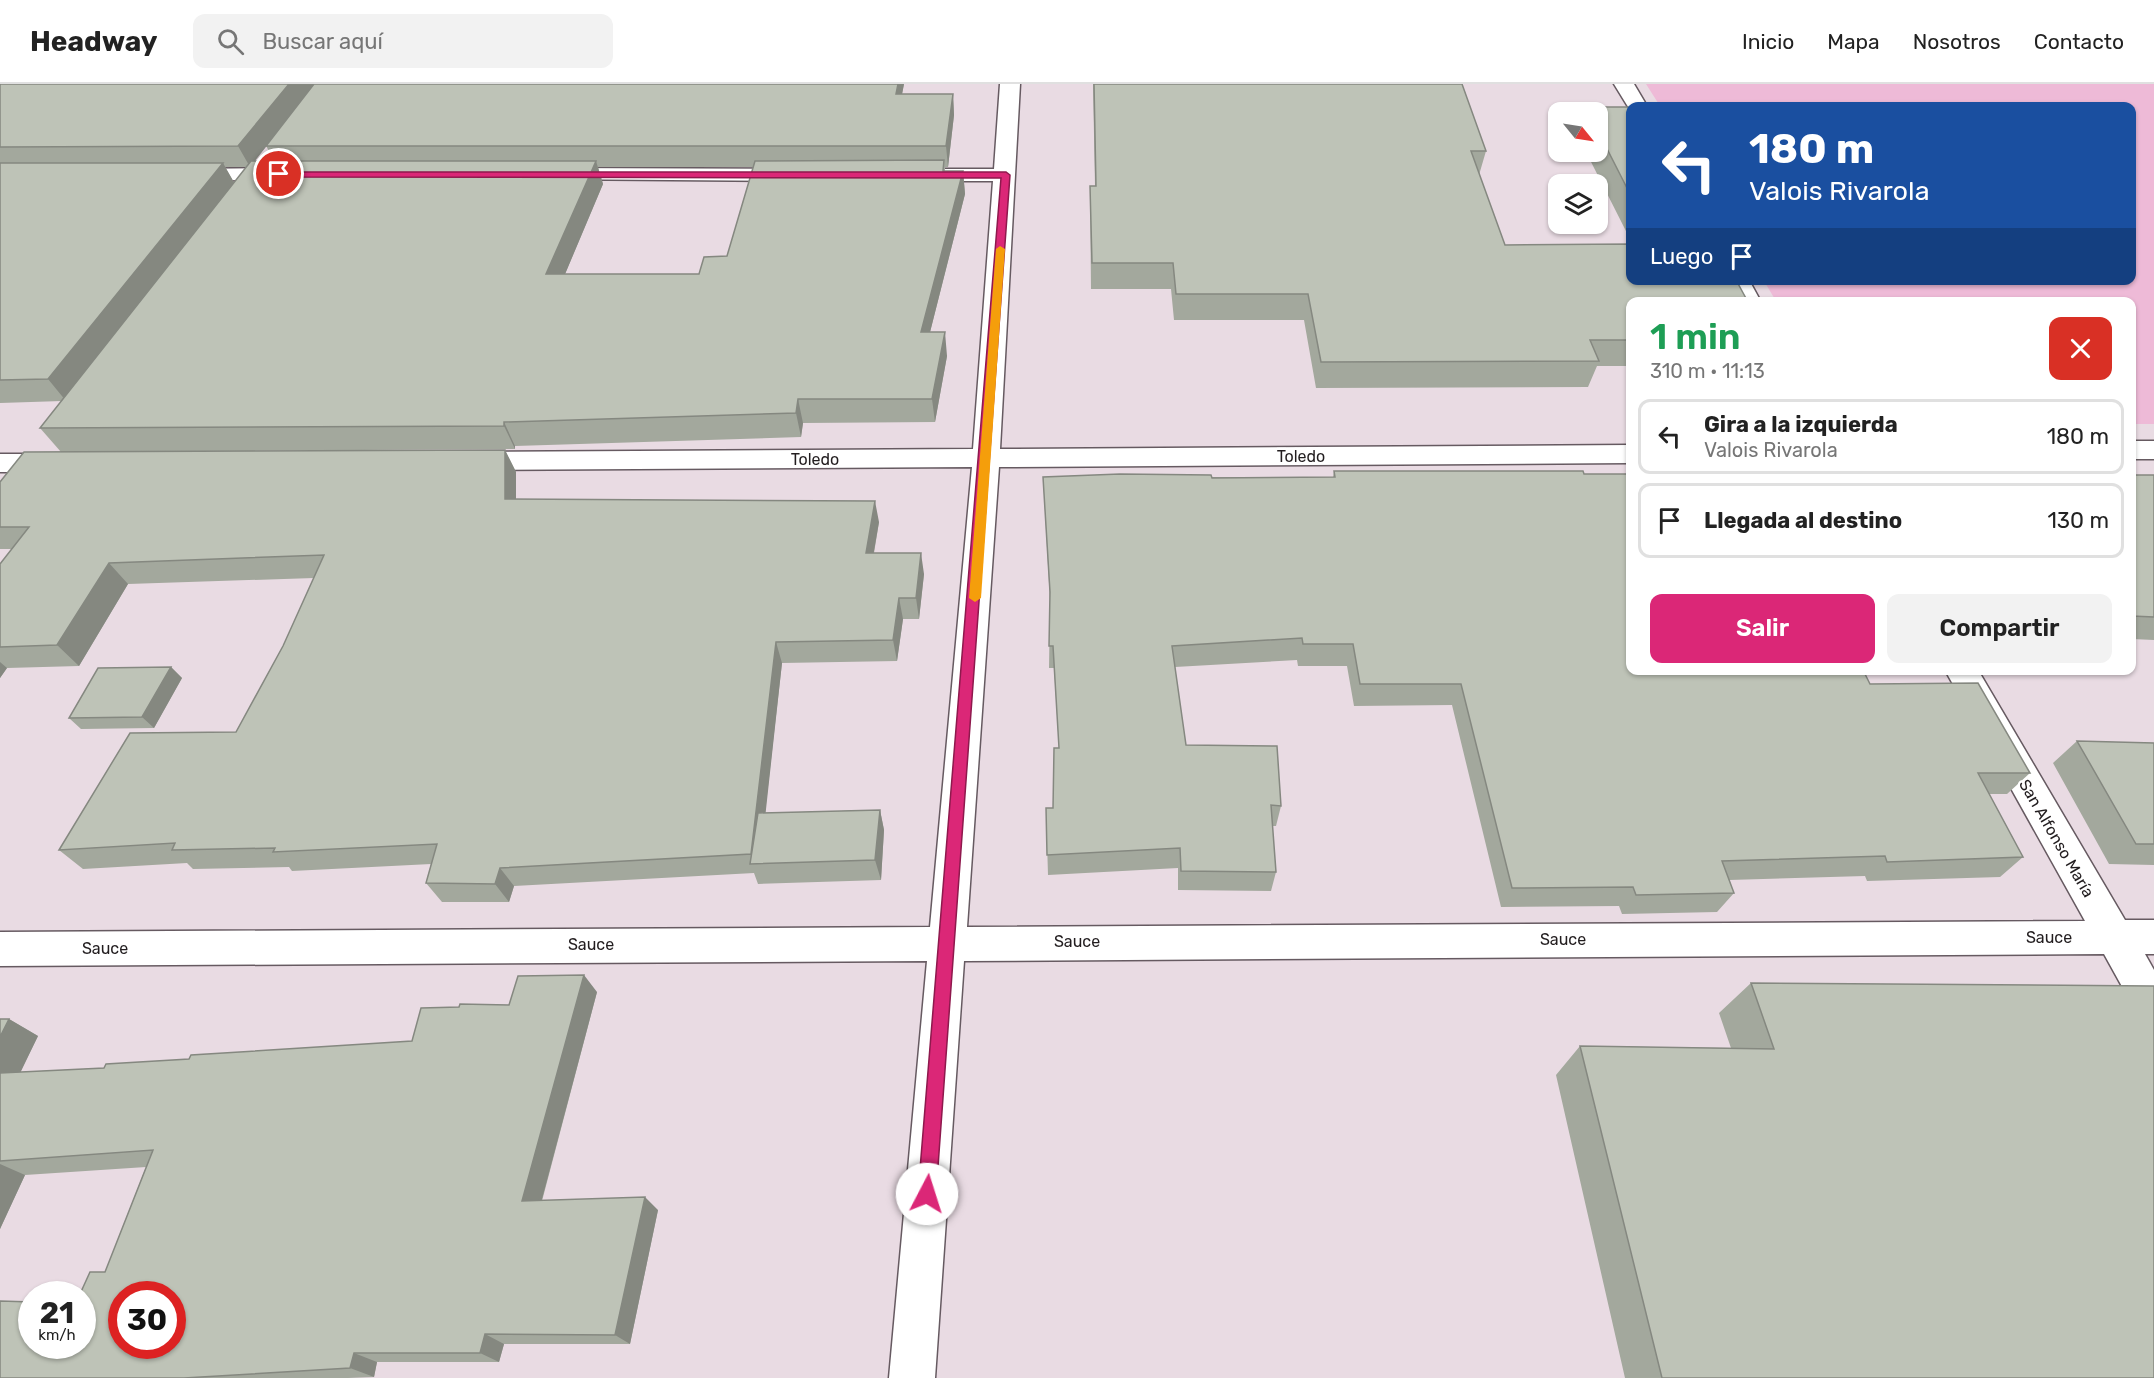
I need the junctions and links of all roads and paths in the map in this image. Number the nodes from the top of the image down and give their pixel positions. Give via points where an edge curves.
1 (1010, 84) edge
2 (1624, 84) edge
3 (1635, 102) edge
4 (278, 147) edge
5 (256, 174) junction
6 (303, 174) edge
7 (530, 174) edge
8 (163, 175) edge
9 (815, 175) edge
10 (898, 175) edge
11 (1006, 175) junction
12 (234, 202) edge
13 (2136, 450) edge
14 (2154, 450) edge
15 (41, 454) junction
16 (1626, 454) edge
17 (986, 458) junction
18 (438, 461) edge
19 (0, 463) edge
20 (81, 463) edge
21 (14, 489) edge
22 (1964, 675) edge
23 (2113, 936) junction
24 (2154, 937) edge
25 (947, 942) junction
26 (0, 949) edge
27 (2154, 1006) edge
28 (912, 1378) edge

1 - 11 street
2 - 3 street
4 - 5 street
5 - 6 street
5 - 8 street
5 - 12 street
7 - 9 street
10 - 11 street
11 - 17 street
13 - 14 street
15 - 19 street
15 - 20 street
15 - 21 street
16 - 17 street, Toledo
17 - 18 street, Toledo
17 - 25 street
22 - 23 street, San Alfonso María
23 - 24 street, Sauce
23 - 25 street, Sauce
23 - 27 street, San Alfonso María
25 - 26 street, Sauce
25 - 28 street

